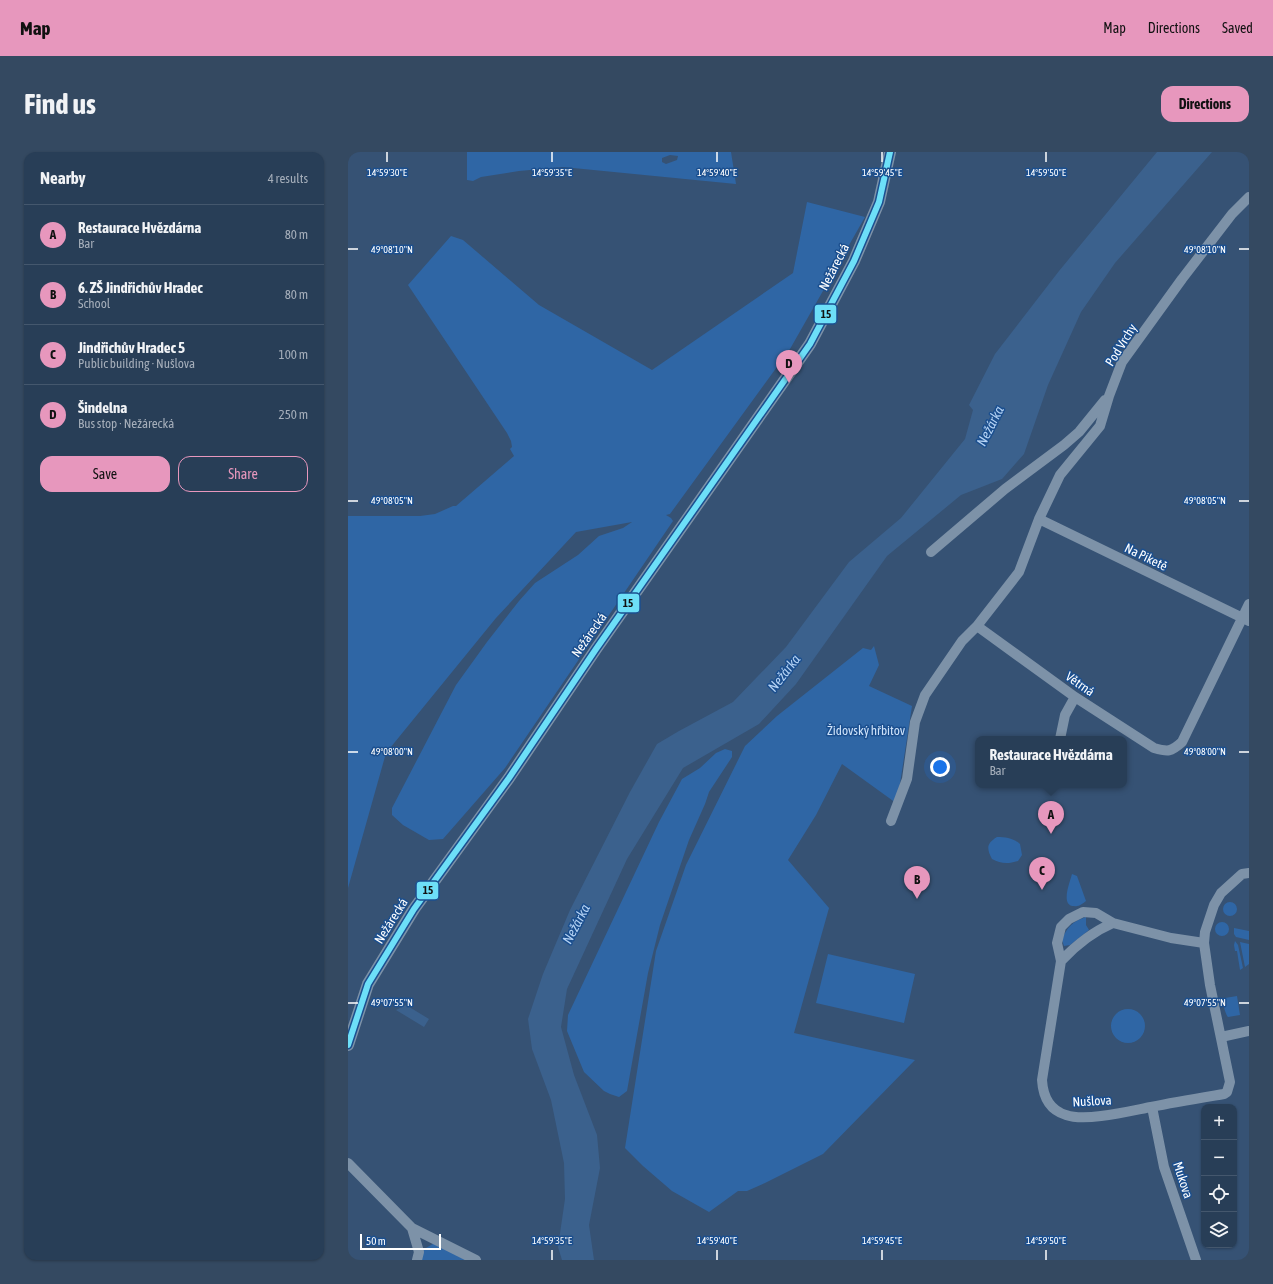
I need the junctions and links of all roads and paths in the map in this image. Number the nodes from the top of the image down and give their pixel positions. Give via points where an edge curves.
1 (890, 152) edge
2 (1249, 197) edge
3 (1108, 396) junction
4 (1039, 519) junction
5 (931, 552) dead end
6 (1249, 604) edge
7 (1246, 619) edge
8 (977, 626) junction
9 (1075, 697) junction
10 (1061, 736) edge
11 (891, 821) dead end
12 (1249, 873) edge
13 (1113, 924) junction
14 (1204, 943) junction
15 (1061, 961) junction
16 (1249, 1031) edge
17 (1221, 1037) junction
18 (348, 1045) edge
19 (1152, 1107) junction
20 (348, 1164) edge
21 (412, 1228) junction
22 (417, 1260) edge
23 (476, 1260) edge
24 (1196, 1260) edge

1 - 18 street, Nežárecká via 879,202 854,261 810,344 596,649 509,778 414,909 368,984
2 - 3 street, Pod Vrchy via 1227,220 1122,362
3 - 4 street, Pod Vrchy via 1100,426 1060,475
3 - 5 street via 1079,432 1005,489
4 - 7 street, Na Piketě
4 - 8 street, Pod Vrchy via 1019,572
6 - 7 street
7 - 9 street, Větrná via 1182,742 1174,750 1154,748
8 - 9 street, Větrná
8 - 11 street, Pod Vrchy via 962,641 925,695 915,722 907,779
9 - 10 street via 1065,715
12 - 14 street via 1242,874 1221,893 1209,918
13 - 14 street
13 - 15 street via 1084,939
13 - 15 street, Nušlova via 1101,915 1089,912 1069,919 1061,928 1057,943
14 - 17 street
15 - 19 street, Nušlova via 1042,1080 1042,1090 1047,1102 1064,1115 1075,1117 1108,1115
16 - 17 street
17 - 19 street, Nušlova via 1230,1082 1227,1092
19 - 24 street, Mukova via 1164,1167
20 - 21 street
21 - 22 street via 419,1252
21 - 23 street

